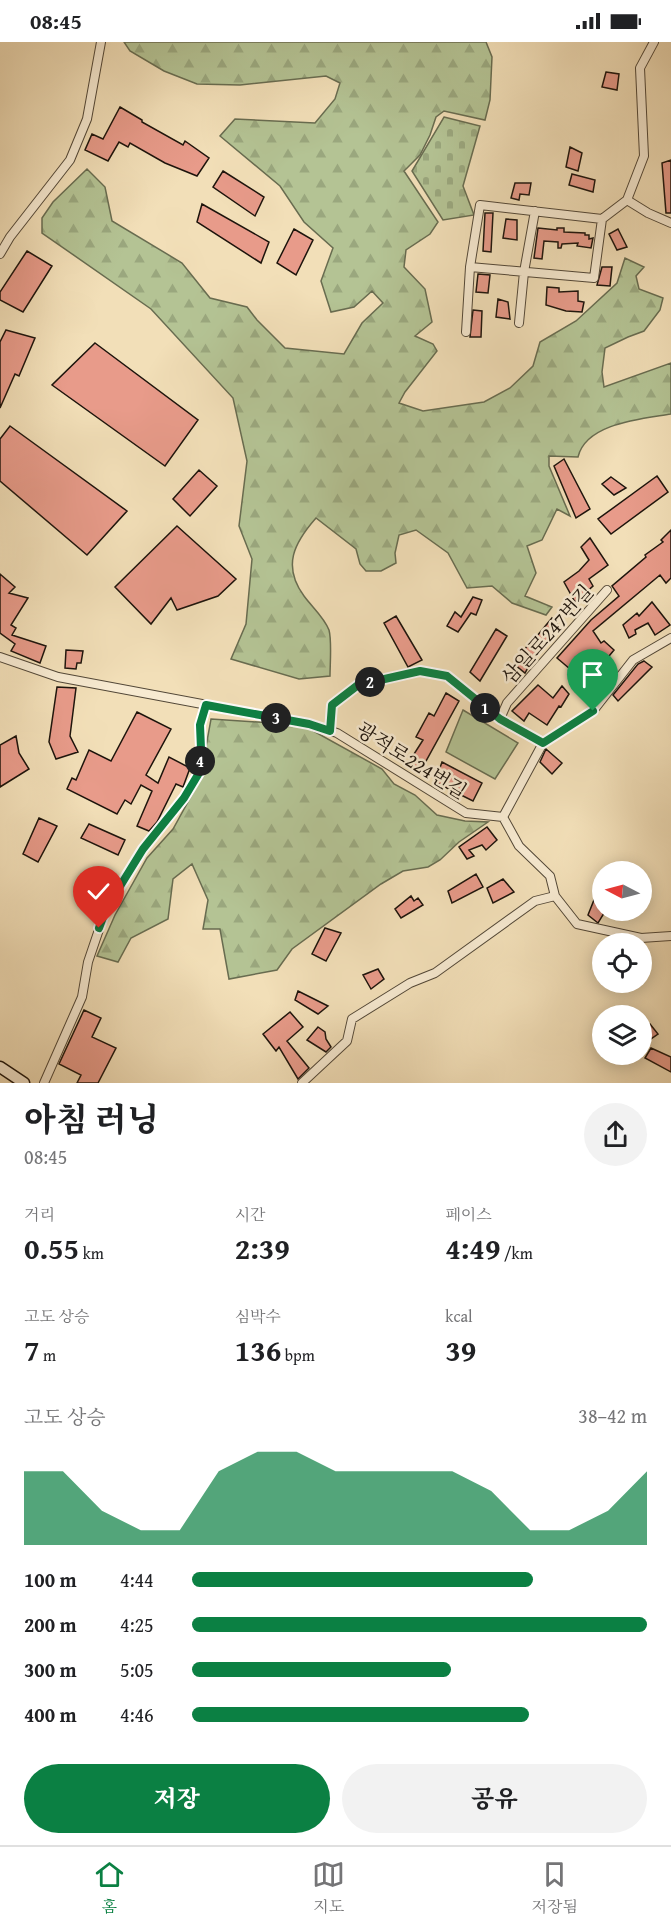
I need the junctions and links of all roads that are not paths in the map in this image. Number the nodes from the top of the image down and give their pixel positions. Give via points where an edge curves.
1 (101, 42) edge
2 (654, 42) edge
3 (627, 200) junction
4 (534, 211) junction
5 (602, 219) junction
6 (671, 223) edge
7 (0, 254) edge
8 (470, 267) junction
9 (524, 272) junction
10 (519, 323) dead end
11 (466, 332) dead end
12 (608, 590) dead end
13 (671, 638) edge
14 (0, 657) edge
15 (206, 705) junction
16 (500, 719) junction
17 (330, 731) junction
18 (543, 743) junction
19 (503, 816) junction
20 (555, 896) junction
21 (671, 936) edge
22 (0, 1067) edge
23 (24, 1083) edge
24 (44, 1083) edge
25 (302, 1083) edge

1 - 7 street via 87,118 70,160
2 - 3 street via 640,68 644,156
3 - 5 street
3 - 6 street
4 - 5 street
4 - 8 street via 480,206
4 - 9 street
5 - 9 street via 594,278
8 - 9 street
8 - 11 street
9 - 10 street
12 - 16 street, 삼일로247번길 via 507,703
13 - 18 street via 633,660 593,711
14 - 15 street, 광적로224번길 via 58,677
15 - 17 street, 광적로224번길
15 - 24 street via 200,725 199,773 143,849 106,909 88,962 82,997
16 - 17 street via 447,676 420,671 358,685 332,705
16 - 18 street
17 - 19 street, 광적로224번길 via 466,813
18 - 19 street
19 - 20 street via 519,846 550,876
20 - 21 street via 577,924 641,938
20 - 25 street via 535,901 435,973 410,983 352,1019 347,1041
22 - 23 street

